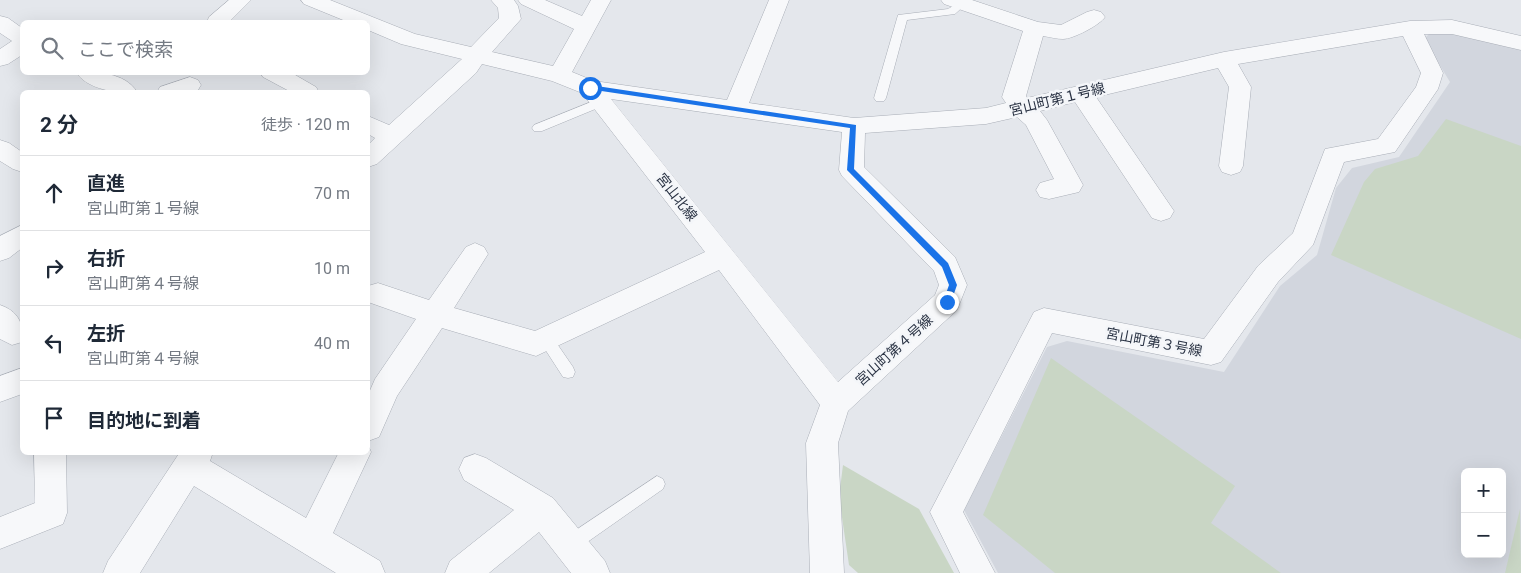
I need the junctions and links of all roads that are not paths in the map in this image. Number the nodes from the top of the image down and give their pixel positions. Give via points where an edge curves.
1 (242, 0) edge
2 (311, 0) edge
3 (501, 0) edge
4 (528, 0) edge
5 (601, 0) edge
6 (779, 0) edge
7 (956, 2) edge
8 (1094, 17) dead end
9 (219, 20) edge
10 (363, 20) edge
11 (0, 23) edge
12 (370, 23) edge
13 (586, 26) junction
14 (1035, 28) junction
15 (1410, 28) junction
16 (20, 37) edge
17 (1521, 43) edge
18 (20, 46) edge
19 (475, 56) junction
20 (0, 59) edge
21 (1224, 59) junction
22 (93, 75) edge
23 (277, 75) edge
24 (558, 76) junction
25 (122, 90) edge
26 (304, 90) edge
27 (1080, 92) junction
28 (596, 95) junction
29 (880, 98) dead end
30 (1022, 108) junction
31 (734, 110) junction
32 (370, 125) edge
33 (854, 126) junction
34 (538, 128) dead end
35 (392, 137) junction
36 (0, 148) edge
37 (370, 156) edge
38 (20, 162) edge
39 (1231, 166) dead end
40 (1049, 190) dead end
41 (1161, 211) dead end
42 (20, 236) edge
43 (0, 251) edge
44 (475, 254) dead end
45 (724, 256) junction
46 (378, 294) dead end
47 (435, 314) junction
48 (546, 339) junction
49 (568, 372) dead end
50 (20, 382) edge
51 (0, 389) edge
52 (836, 403) junction
53 (370, 423) edge
54 (50, 455) edge
55 (354, 455) edge
56 (193, 459) edge
57 (476, 469) dead end
58 (657, 484) dead end
59 (541, 509) junction
60 (0, 533) edge
61 (313, 540) junction
62 (570, 544) junction
63 (120, 573) edge
64 (368, 573) edge
65 (462, 573) edge
66 (593, 573) edge
67 (827, 573) edge
68 (978, 573) edge

1 - 9 street
2 - 10 street
3 - 19 street via 508,6 510,19
4 - 13 street
5 - 13 street
6 - 31 street
7 - 14 street
7 - 29 lane via 951,12 902,17
8 - 14 street via 1064,32
11 - 16 street
12 - 19 street via 409,38
13 - 24 street
14 - 30 street via 1014,97
15 - 17 street, 宮山町第１号線 via 1452,28
15 - 21 street, 宮山町第１号線
15 - 68 street, 宮山町第３号線 via 1432,73 1427,89 1386,146 1334,155 1304,238 1268,274 1211,353 1044,320 946,512
18 - 20 street
19 - 24 street
19 - 35 street via 468,68
21 - 27 street, 宮山町第１号線
21 - 39 street via 1240,87
22 - 25 street
23 - 26 street
24 - 28 street
27 - 30 street, 宮山町第１号線
27 - 41 street
28 - 31 street, 宮山町第１号線
28 - 34 lane
28 - 45 street, 宮山北線
30 - 33 street, 宮山町第１号線 via 986,116
30 - 40 street via 1035,120 1070,185
31 - 33 street, 宮山町第１号線
32 - 35 street
33 - 52 street, 宮山町第４号線 via 850,170 945,265 953,285 947,302
35 - 37 street
36 - 38 street
42 - 43 street
44 - 47 street
45 - 48 street
45 - 52 street, 宮山北線
46 - 47 street
47 - 48 street via 536,344
47 - 53 street via 386,388
48 - 49 lane
50 - 51 street
52 - 67 street via 822,443
54 - 60 street via 51,513
55 - 61 street
56 - 61 street
56 - 63 street
57 - 59 street
58 - 62 lane
59 - 62 street
59 - 65 street
61 - 64 street
62 - 66 street

